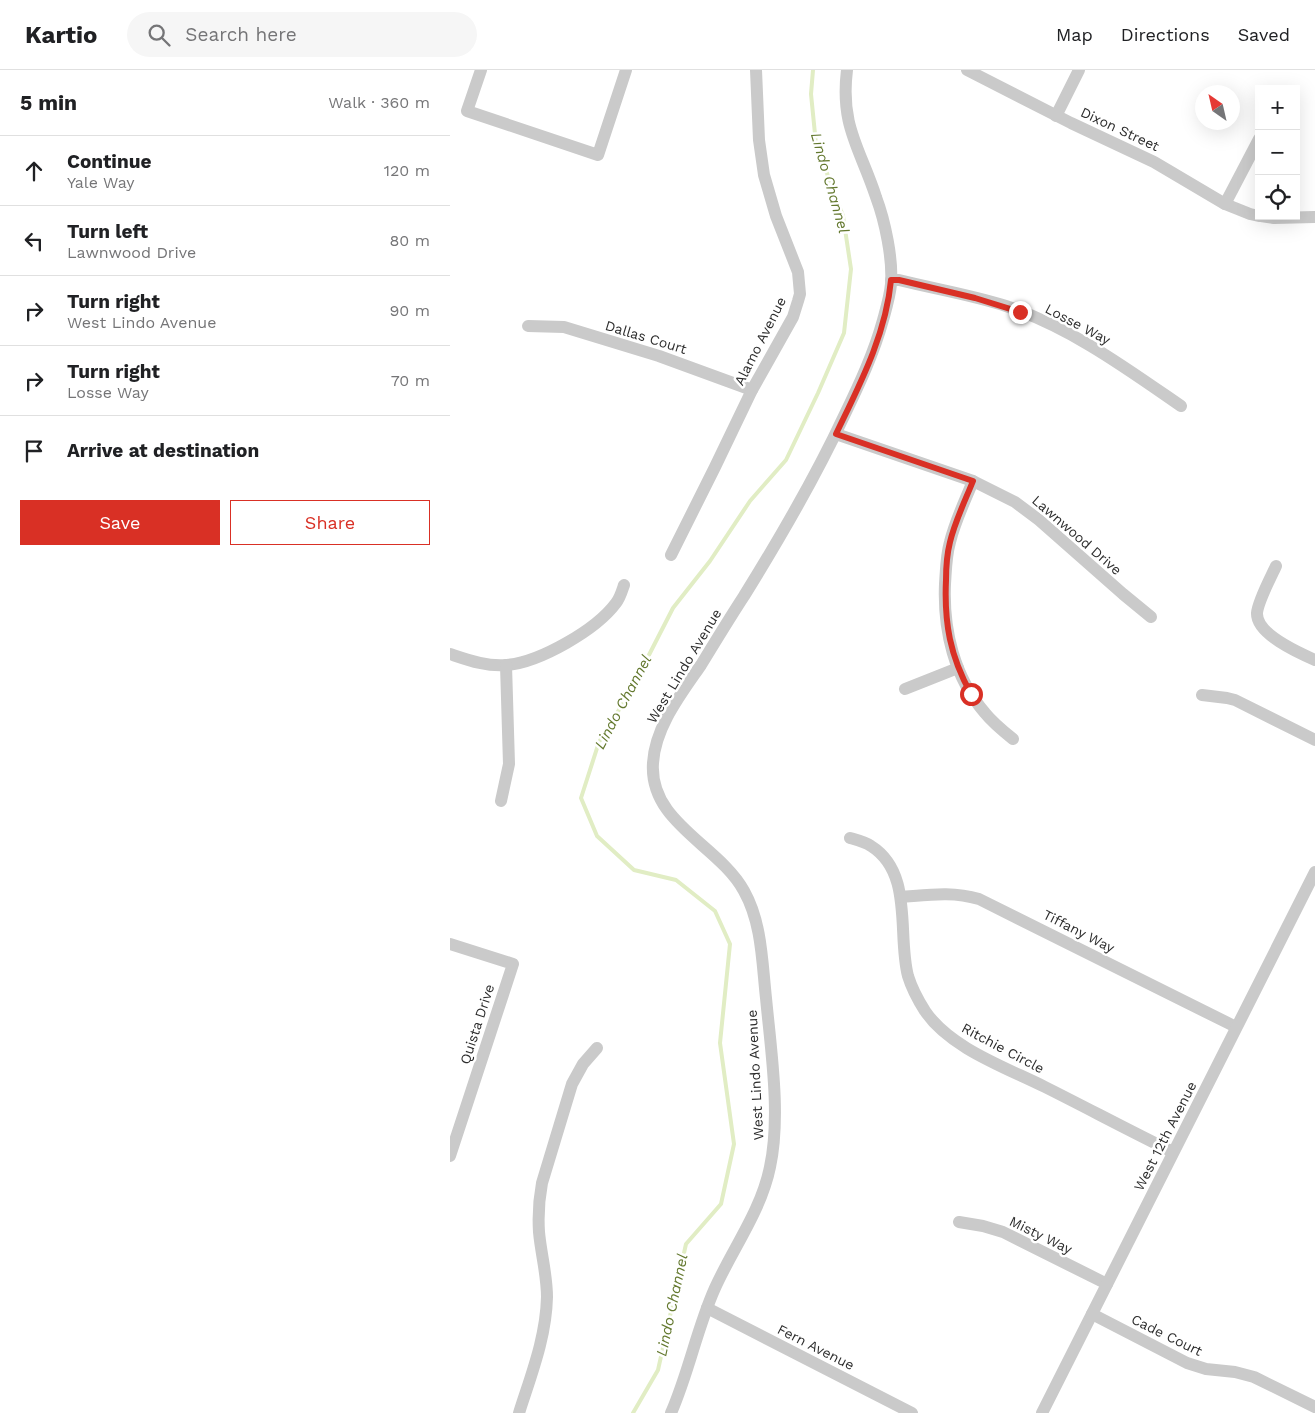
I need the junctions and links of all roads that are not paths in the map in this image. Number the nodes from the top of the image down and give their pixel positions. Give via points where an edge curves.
1 (481, 70) edge
2 (626, 70) edge
3 (756, 70) edge
4 (847, 70) edge
5 (967, 70) edge
6 (1080, 70) edge
7 (1056, 116) junction
8 (1255, 148) edge
9 (1225, 204) junction
10 (1255, 215) edge
11 (1300, 217) edge
12 (1315, 217) edge
13 (891, 280) junction
14 (528, 326) dead end
15 (752, 390) junction
16 (1181, 406) dead end
17 (836, 434) junction
18 (973, 481) junction
19 (671, 554) dead end
20 (1276, 566) dead end
21 (624, 585) dead end
22 (1151, 617) dead end
23 (450, 654) edge
24 (1315, 660) edge
25 (506, 665) junction
26 (958, 668) junction
27 (906, 689) dead end
28 (1202, 695) dead end
29 (1013, 739) dead end
30 (1315, 740) edge
31 (501, 801) dead end
32 (850, 838) dead end
33 (1315, 872) edge
34 (901, 898) junction
35 (450, 944) edge
36 (1236, 1028) junction
37 (597, 1048) dead end
38 (1173, 1152) junction
39 (450, 1156) edge
40 (959, 1222) dead end
41 (1107, 1284) junction
42 (707, 1308) junction
43 (1092, 1314) junction
44 (1315, 1407) edge
45 (519, 1413) edge
46 (671, 1413) edge
47 (912, 1413) edge
48 (1042, 1413) edge

1 - 2 street via 467,111 598,155
3 - 15 street, Alamo Avenue via 764,175 798,272 800,294 793,317
4 - 13 street, West Lindo Avenue via 848,122 881,212
5 - 7 street, Dixon Street
6 - 7 street
7 - 9 street, Dixon Street via 1154,162
8 - 9 street
9 - 10 street, Dixon Street
11 - 12 street, Dixon Street
13 - 16 street, Losse Way via 1006,306 1035,318 1098,350
13 - 17 street, West Lindo Avenue via 875,345
14 - 15 street, Dallas Court via 564,327 659,356
15 - 19 street, Alamo Avenue
17 - 18 street, Lawnwood Drive
17 - 42 street, West Lindo Avenue via 761,568 671,711 658,740 654,759 654,781 667,809 729,868 747,895 758,928 765,990 774,1113 770,1168 762,1193
18 - 22 street, Lawnwood Drive via 1027,510
18 - 26 street via 954,530 946,568 946,627
20 - 24 street via 1258,608 1260,622 1283,644
21 - 25 street via 613,608 574,638 545,654
23 - 25 street
25 - 31 street via 509,764
26 - 27 street
26 - 29 street via 978,705
28 - 30 street via 1235,700
32 - 34 street, Ritchie Circle via 871,846 885,859
33 - 36 street, West 12th Avenue
34 - 36 street, Tiffany Way via 948,893 979,899
34 - 38 street, Ritchie Circle via 908,976 918,1000 933,1022 978,1054
35 - 39 street, Quista Drive via 512,964
36 - 38 street, West 12th Avenue
37 - 45 street via 572,1084 542,1182 539,1231 546,1279 546,1312 540,1346
38 - 41 street, West 12th Avenue
40 - 41 street, Misty Way via 1003,1232
41 - 43 street, West 12th Avenue
42 - 46 street, West Lindo Avenue
42 - 47 street, Fern Avenue
43 - 44 street, Cade Court via 1187,1363 1254,1377
43 - 48 street, West 12th Avenue

